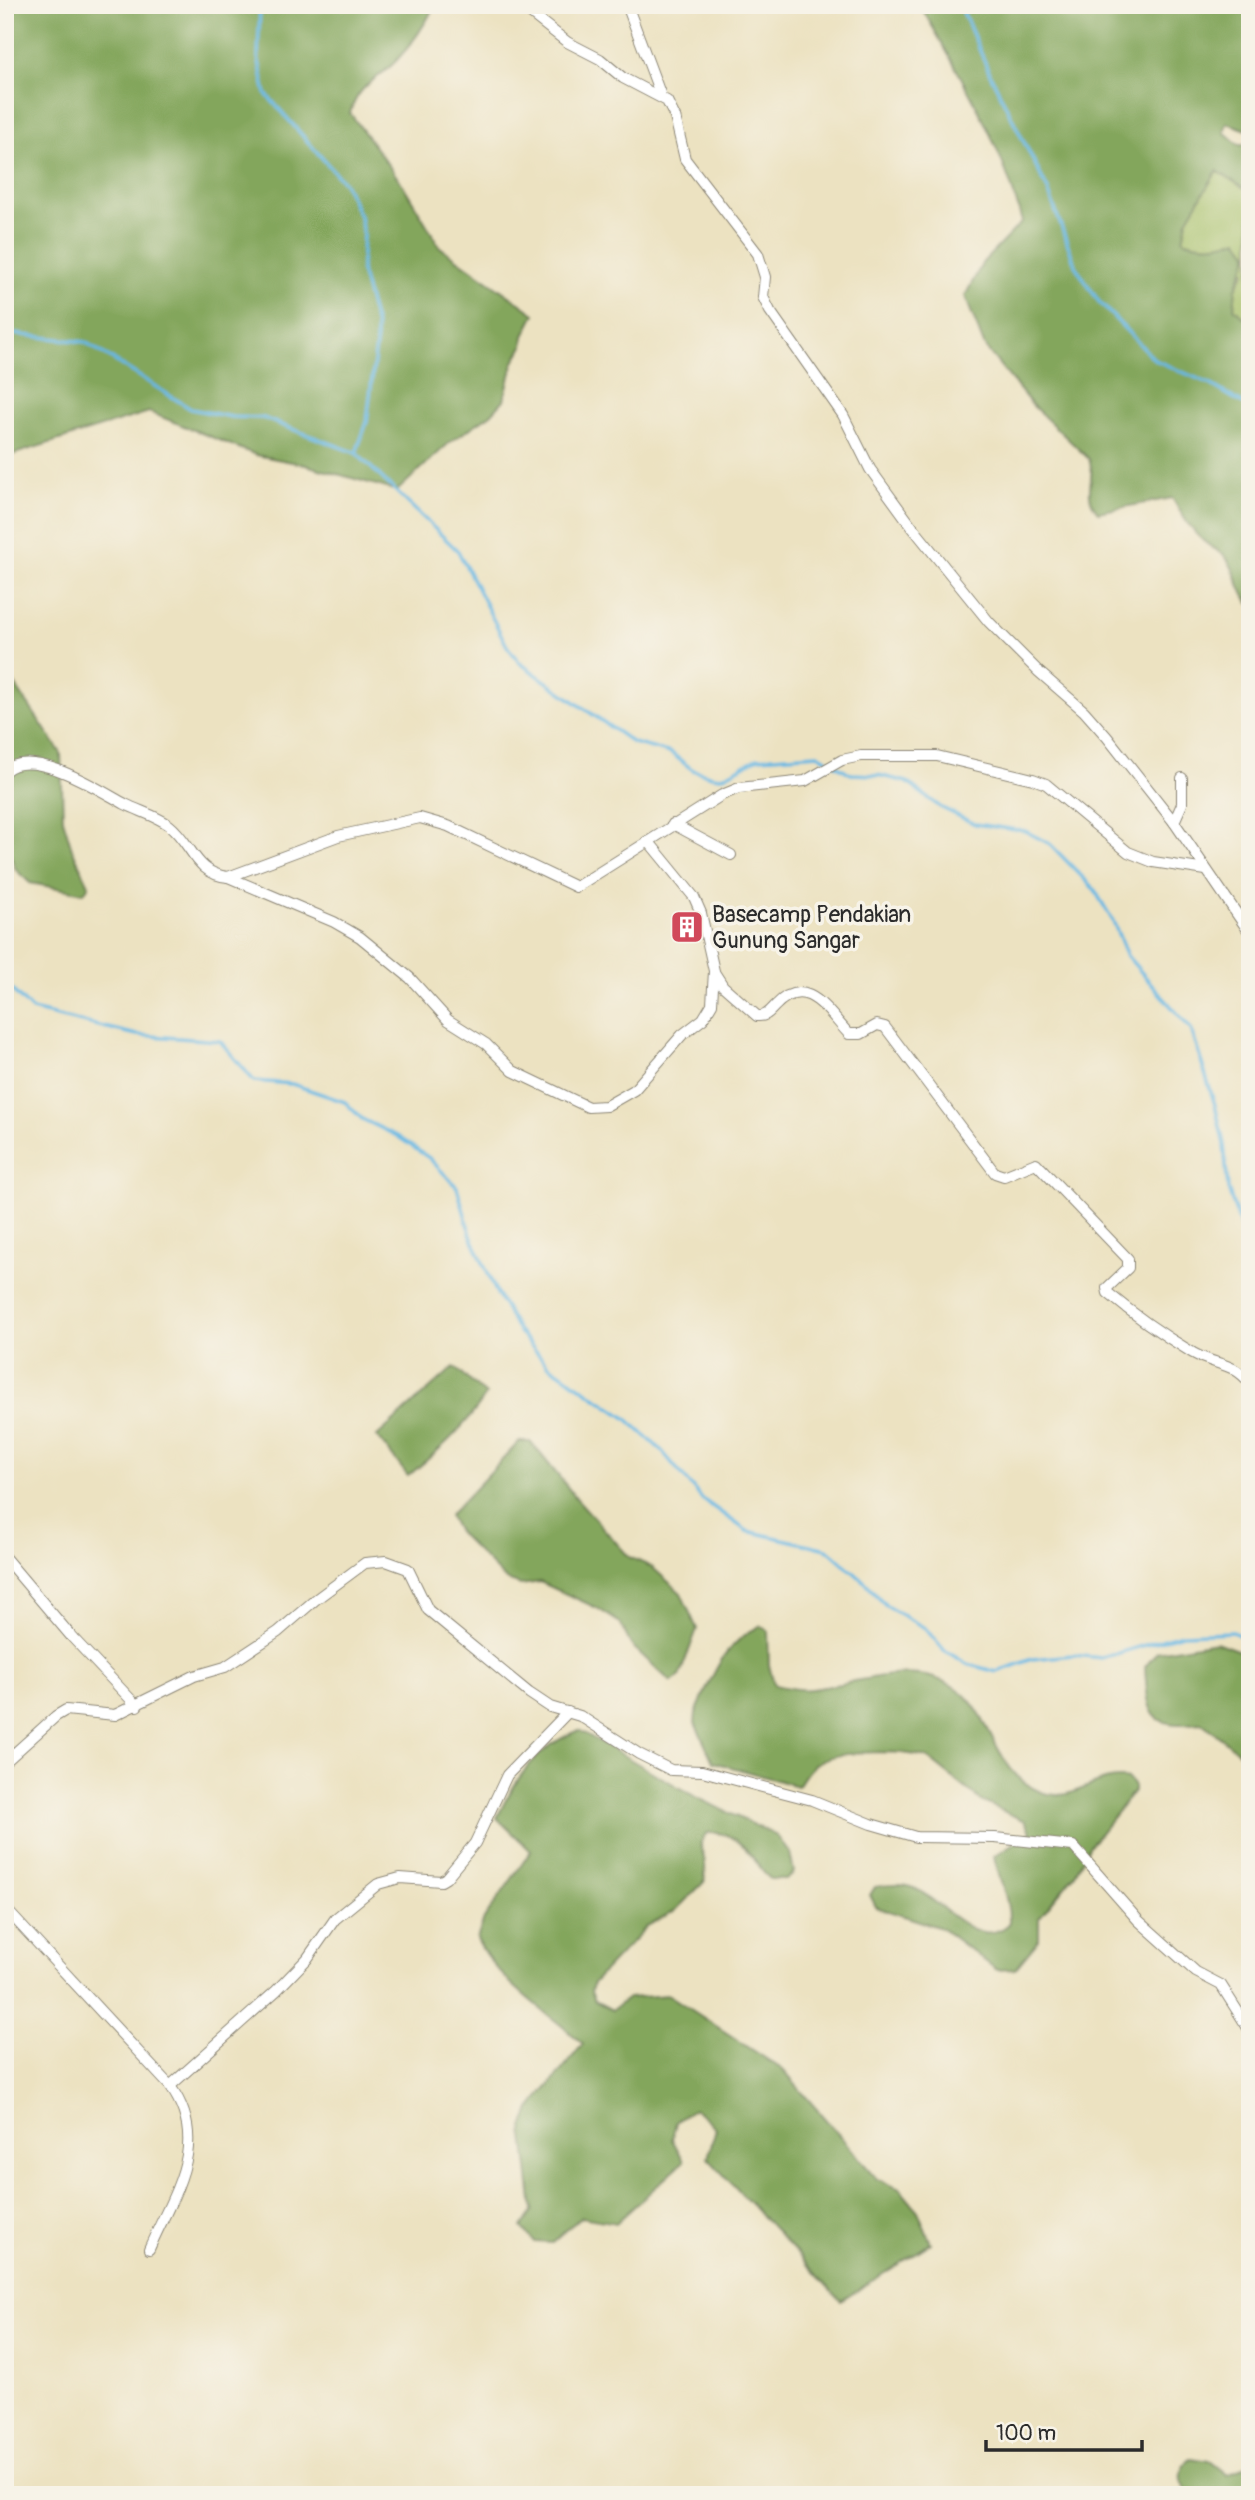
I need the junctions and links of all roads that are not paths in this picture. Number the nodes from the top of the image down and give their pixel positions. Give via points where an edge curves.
1 (520, 5) edge
2 (627, 5) edge
3 (661, 96) junction
4 (5, 771) edge
5 (1182, 778) dead end
6 (1174, 822) junction
7 (673, 824) junction
8 (649, 842) junction
9 (731, 855) dead end
10 (1206, 870) junction
11 (228, 877) junction
12 (1250, 933) edge
13 (713, 971) junction
14 (1250, 1383) edge
15 (5, 1558) edge
16 (137, 1706) junction
17 (568, 1712) junction
18 (5, 1762) edge
19 (5, 1908) edge
20 (1250, 2031) edge
21 (170, 2086) junction
22 (149, 2249) dead end

1 - 3 street via 567,42
2 - 3 street
3 - 6 street via 671,106 685,159 758,254 769,310 843,415 870,469 989,622 1084,711
4 - 11 street via 26,764 76,777 164,822 203,868
5 - 6 street via 1182,804
6 - 10 street
7 - 8 street
7 - 9 street
7 - 10 street via 740,788 806,781 842,760 937,756 1046,784 1128,852 1153,862
8 - 11 street via 572,887 433,819 409,818 338,836
8 - 13 street via 694,897
10 - 12 street
11 - 13 street via 354,933 410,978 448,1020 486,1044 513,1071 588,1107 606,1106 634,1090 682,1035 703,1019 712,1004
13 - 14 street via 757,1016 766,1015 785,995 800,992 817,999 849,1034 885,1027 995,1173 1001,1177 1032,1162 1039,1165 1128,1259 1128,1268 1108,1286 1108,1293 1195,1353 1236,1368
15 - 16 street
16 - 17 street via 174,1685 243,1657 343,1578 376,1560 408,1569 428,1610 529,1693
16 - 18 street via 113,1716 66,1710
17 - 20 street via 671,1770 702,1771 812,1800 891,1832 916,1838 1068,1844 1138,1920 1196,1972 1222,1985
17 - 21 street via 507,1775 475,1843 446,1878 400,1878 378,1884 335,1919 307,1959 276,1991
19 - 21 street
21 - 22 street via 188,2117 188,2149 184,2170

